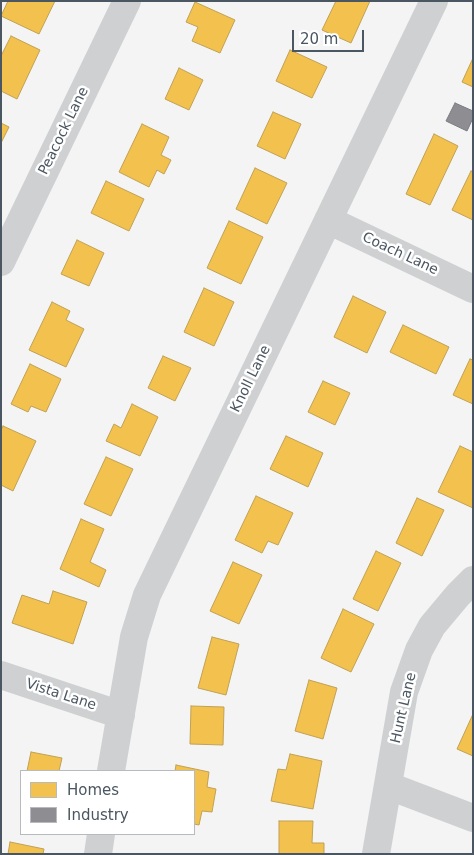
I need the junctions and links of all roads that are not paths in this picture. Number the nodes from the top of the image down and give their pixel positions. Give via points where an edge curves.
1 (127, 1) edge
2 (434, 1) edge
3 (328, 220) junction
4 (1, 262) edge
5 (473, 288) edge
6 (473, 580) edge
7 (1, 675) edge
8 (121, 715) junction
9 (111, 770) edge
10 (389, 786) junction
11 (473, 818) edge
12 (101, 835) edge
13 (98, 854) edge
14 (376, 854) edge

1 - 4 street, Peacock Lane
2 - 3 street, Knoll Lane
3 - 5 street, Coach Lane
3 - 8 street, Knoll Lane via 147,595 134,637
6 - 10 street, Hunt Lane via 432,626 419,650 404,692
7 - 8 street, Vista Lane
8 - 9 street, Knoll Lane
10 - 11 street
10 - 14 street, Hunt Lane
12 - 13 street

